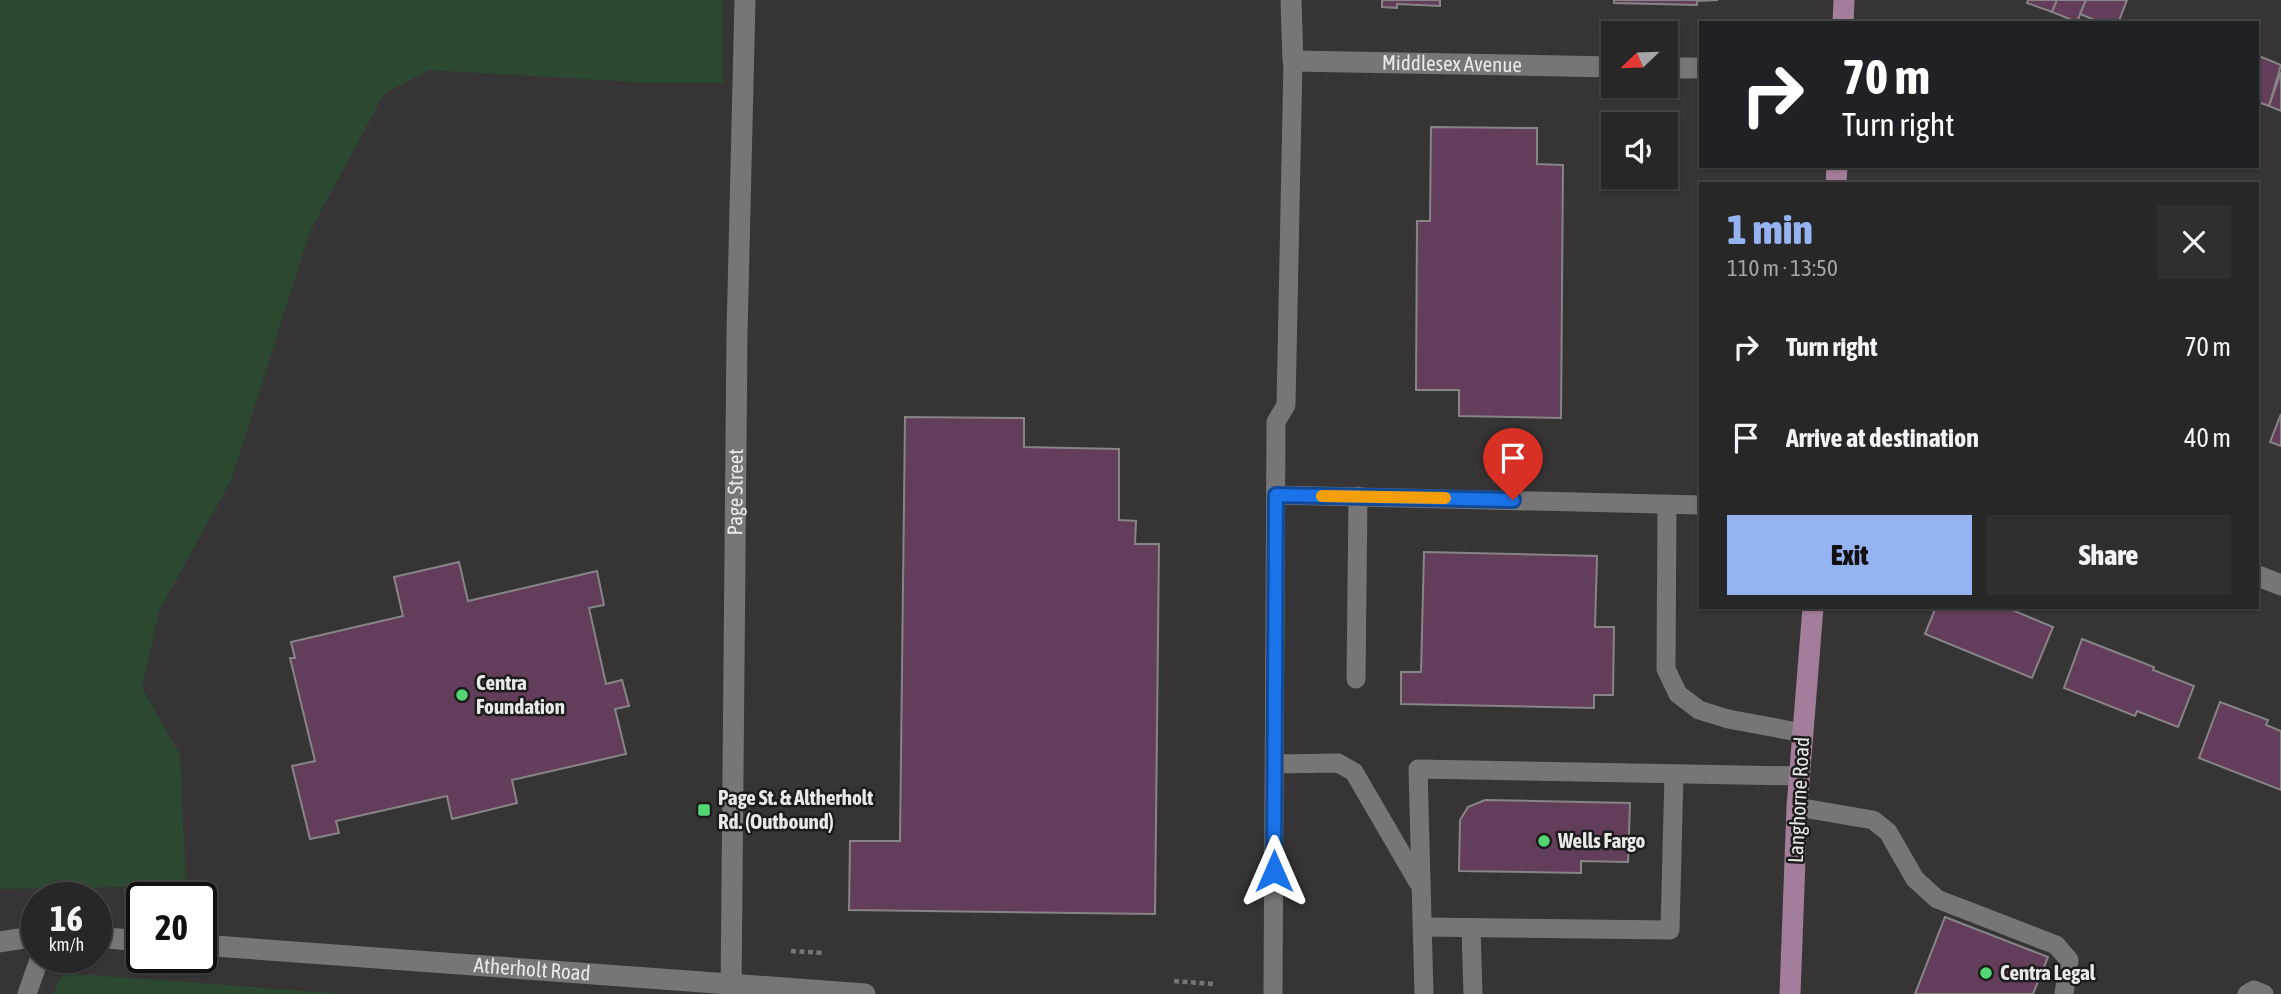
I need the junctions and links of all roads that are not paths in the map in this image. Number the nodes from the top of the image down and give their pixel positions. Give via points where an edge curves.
1 (745, 0) edge
2 (1291, 0) edge
3 (1844, 0) edge
4 (1843, 21) edge
5 (1293, 61) junction
6 (1601, 67) edge
7 (1678, 68) edge
8 (1699, 68) edge
9 (1276, 495) junction
10 (1358, 496) junction
11 (1667, 504) junction
12 (1699, 505) edge
13 (2259, 576) edge
14 (2281, 585) edge
15 (1812, 609) edge
16 (1356, 679) dead end
17 (1803, 733) junction
18 (1275, 764) junction
19 (1674, 774) junction
20 (1799, 776) junction
21 (1797, 807) junction
22 (1421, 886) junction
23 (1422, 927) junction
24 (1471, 928) junction
25 (21, 939) edge
26 (0, 942) edge
27 (217, 946) edge
28 (34, 973) edge
29 (732, 989) edge
30 (27, 994) edge
31 (865, 994) edge
32 (1273, 994) edge
33 (1424, 994) edge
34 (1473, 994) edge
35 (1790, 994) edge
36 (2064, 994) edge
37 (2247, 994) edge
38 (2264, 994) edge

1 - 29 street, Page Street via 737,334
2 - 5 street
3 - 4 main road
5 - 6 street, Middlesex Avenue
5 - 9 lane via 1286,405 1276,422
7 - 8 street
9 - 10 lane
9 - 18 lane
10 - 11 lane
10 - 16 lane
11 - 12 lane
11 - 17 lane via 1665,669 1678,694 1699,710
13 - 14 street
15 - 17 main road, Langhorne Road
17 - 20 main road, Langhorne Road
18 - 22 lane via 1338,763 1354,772
18 - 32 lane
19 - 20 lane
19 - 22 lane via 1418,769
19 - 24 lane via 1670,930
20 - 21 main road, Langhorne Road
21 - 35 main road, Langhorne Road
21 - 36 lane via 1873,820 1888,832 1915,879 1937,899 2056,945 2069,960
22 - 23 lane
23 - 24 lane
23 - 33 lane
24 - 34 lane
25 - 26 street
27 - 29 street, Atherholt Road
28 - 30 lane
29 - 31 street, Atherholt Road
37 - 38 lane via 2254,990

